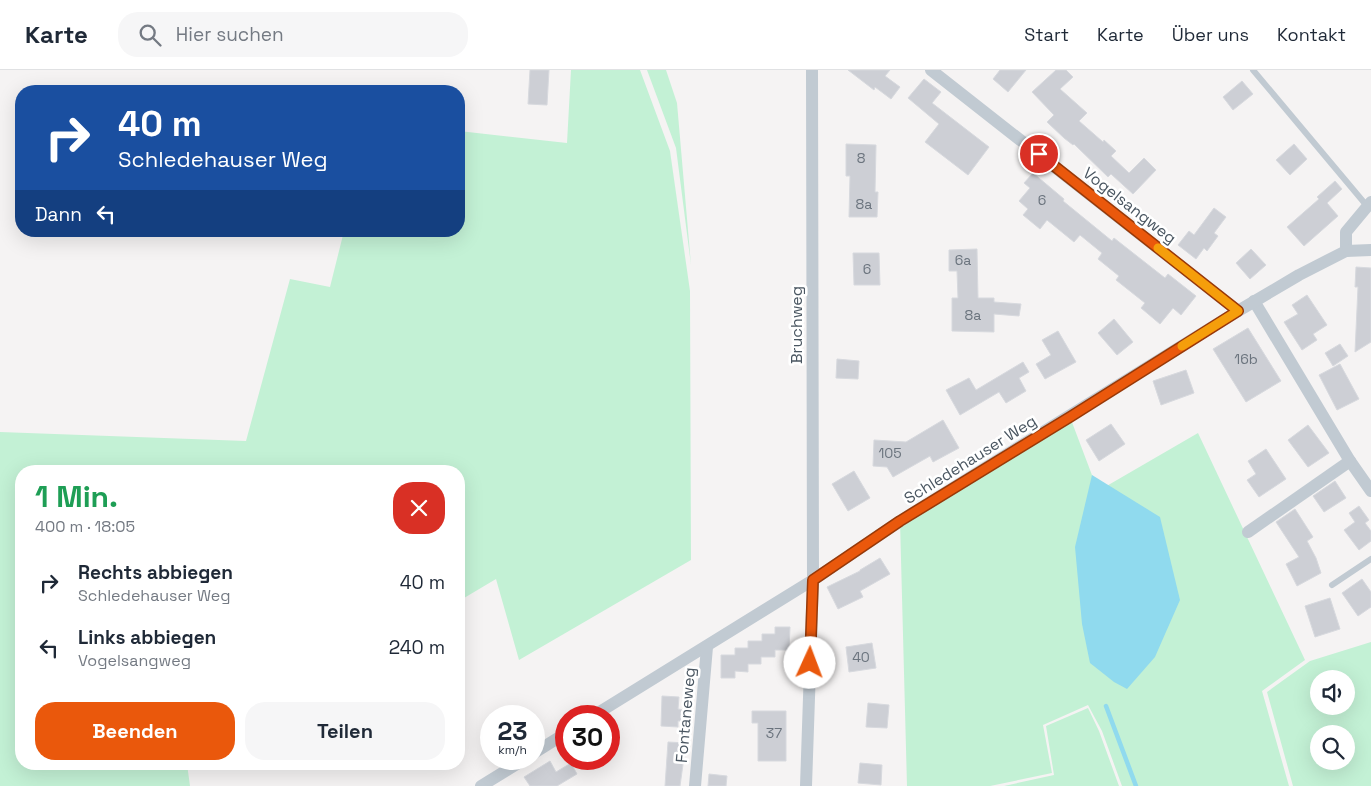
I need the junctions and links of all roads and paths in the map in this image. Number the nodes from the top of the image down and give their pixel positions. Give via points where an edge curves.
1 (812, 70) edge
2 (931, 70) edge
3 (1252, 70) edge
4 (1369, 204) edge
5 (1371, 250) edge
6 (1346, 251) junction
7 (1254, 302) junction
8 (1238, 311) junction
9 (1350, 461) junction
10 (1371, 491) edge
11 (1248, 532) dead end
12 (1371, 559) edge
13 (813, 580) junction
14 (1332, 585) dead end
15 (707, 647) junction
16 (611, 705) edge
17 (507, 770) edge
18 (481, 786) edge
19 (695, 786) edge
20 (806, 786) edge

1 - 13 street, Bruchweg
2 - 8 street, Vogelsangweg
3 - 4 lane
4 - 6 street via 1346,232
5 - 6 street, Schledehauser Weg
6 - 7 street, Schledehauser Weg
7 - 8 street, Schledehauser Weg
7 - 9 street
8 - 13 street, Schledehauser Weg via 900,521
9 - 10 street
9 - 11 street
12 - 14 lane
13 - 15 street, Schledehauser Weg
13 - 20 street, Bruchweg
15 - 16 street, Schledehauser Weg
15 - 19 street, Fontaneweg
17 - 18 street

